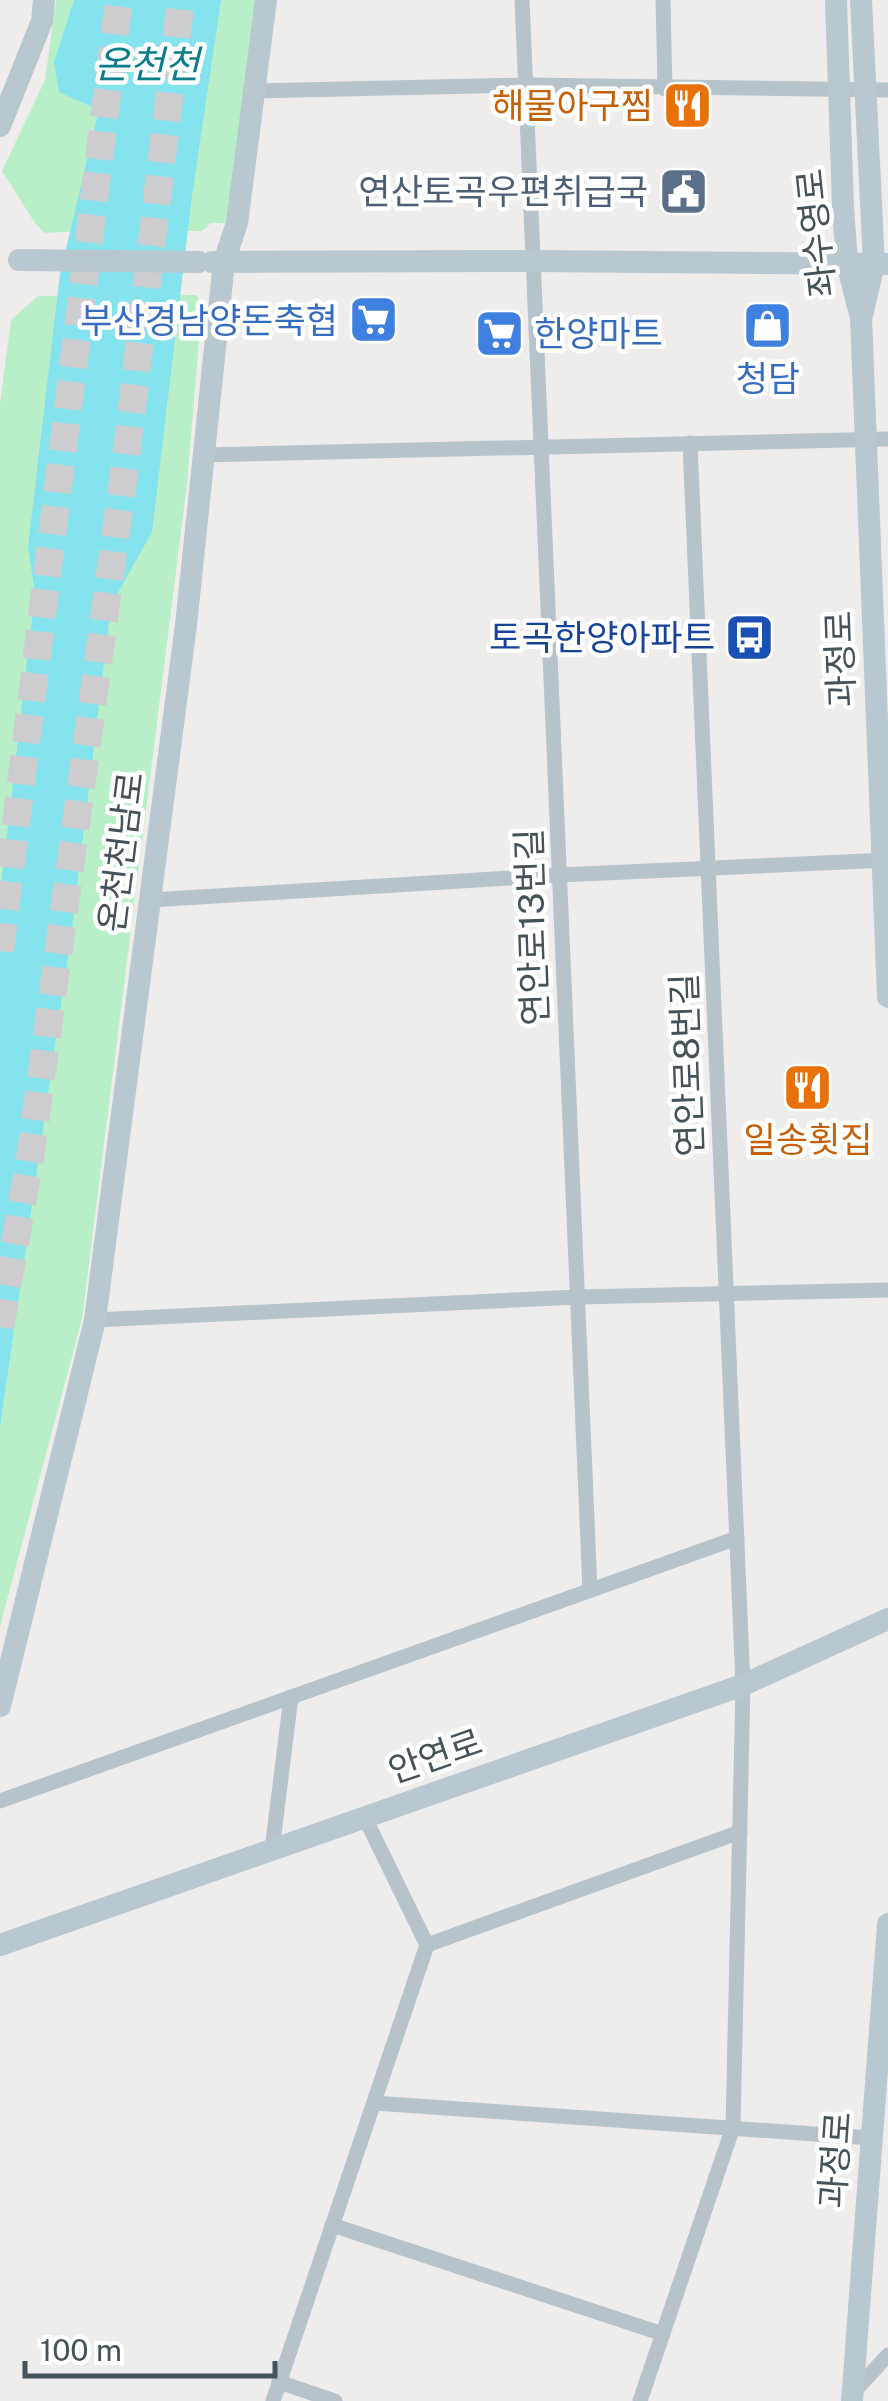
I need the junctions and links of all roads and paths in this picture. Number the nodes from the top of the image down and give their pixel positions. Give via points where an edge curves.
1 (44, 0) edge
2 (266, 0) edge
3 (522, 0) edge
4 (662, 0) edge
5 (836, 0) edge
6 (861, 0) edge
7 (526, 86) junction
8 (665, 89) junction
9 (852, 89) junction
10 (888, 90) edge
11 (253, 91) junction
12 (0, 126) edge
13 (7, 260) edge
14 (533, 261) junction
15 (224, 262) junction
16 (847, 263) junction
17 (881, 264) edge
18 (861, 318) junction
19 (877, 439) edge
20 (690, 442) junction
21 (541, 446) junction
22 (204, 455) junction
23 (885, 860) edge
24 (709, 870) junction
25 (560, 875) junction
26 (150, 900) junction
27 (888, 997) edge
28 (888, 1290) edge
29 (727, 1293) junction
30 (578, 1297) junction
31 (95, 1320) junction
32 (737, 1538) junction
33 (590, 1590) junction
34 (888, 1619) edge
35 (744, 1685) junction
36 (291, 1697) junction
37 (0, 1706) edge
38 (0, 1801) edge
39 (365, 1818) junction
40 (740, 1832) junction
41 (272, 1850) junction
42 (888, 1924) edge
43 (0, 1945) edge
44 (427, 1945) junction
45 (887, 1961) edge
46 (374, 2102) junction
47 (732, 2127) junction
48 (872, 2138) junction
49 (332, 2226) junction
50 (663, 2334) junction
51 (888, 2355) edge
52 (279, 2382) junction
53 (852, 2398) edge
54 (273, 2401) edge
55 (334, 2401) edge
56 (640, 2401) edge

1 - 12 street
2 - 11 street, 온천천남로
3 - 7 street, 연안로13번길
4 - 8 street
5 - 9 street, 좌수영로
6 - 9 street, 좌수영로
7 - 8 street
7 - 11 street
7 - 14 street, 연안로13번길
8 - 9 street
9 - 10 street
9 - 16 street, 좌수영로 via 843,207
9 - 17 street, 좌수영로
11 - 15 street, 온천천남로 via 237,223
13 - 15 street, bridge
14 - 15 street
14 - 16 street
14 - 21 street, 연안로13번길
15 - 22 street, 온천천남로
16 - 17 street
16 - 18 street, 좌수영로
17 - 18 street, 좌수영로
18 - 19 street, 과정로
19 - 20 street
19 - 23 street, 과정로
20 - 21 street
20 - 24 street, 연안로8번길
21 - 22 street
21 - 25 street, 연안로13번길
22 - 26 street, 온천천남로
23 - 24 street
23 - 27 street, 과정로
24 - 25 street
24 - 29 street, 연안로8번길
25 - 26 street
25 - 30 street, 연안로13번길
26 - 31 street, 온천천남로
28 - 29 street
29 - 30 street
29 - 32 street, 연안로8번길
30 - 31 street
30 - 33 street, 연안로13번길
31 - 37 street, 온천천남로
32 - 33 street
32 - 35 street, 연안로8번길
33 - 36 street
34 - 35 street, 안연로
35 - 39 street, 안연로
35 - 40 street, 연안로8번길
36 - 38 street
36 - 41 street
39 - 41 street, 안연로
39 - 44 street
40 - 44 street
40 - 47 street, 연안로8번길
41 - 43 street, 안연로
42 - 45 street, 과정로
44 - 46 street
45 - 48 street, 과정로
46 - 47 street
46 - 49 street
47 - 48 street
47 - 50 street, 연안로8번길
48 - 53 street, 과정로
49 - 50 street
49 - 52 street
50 - 56 street, 연안로8번길
51 - 53 street
52 - 54 street
52 - 55 street

